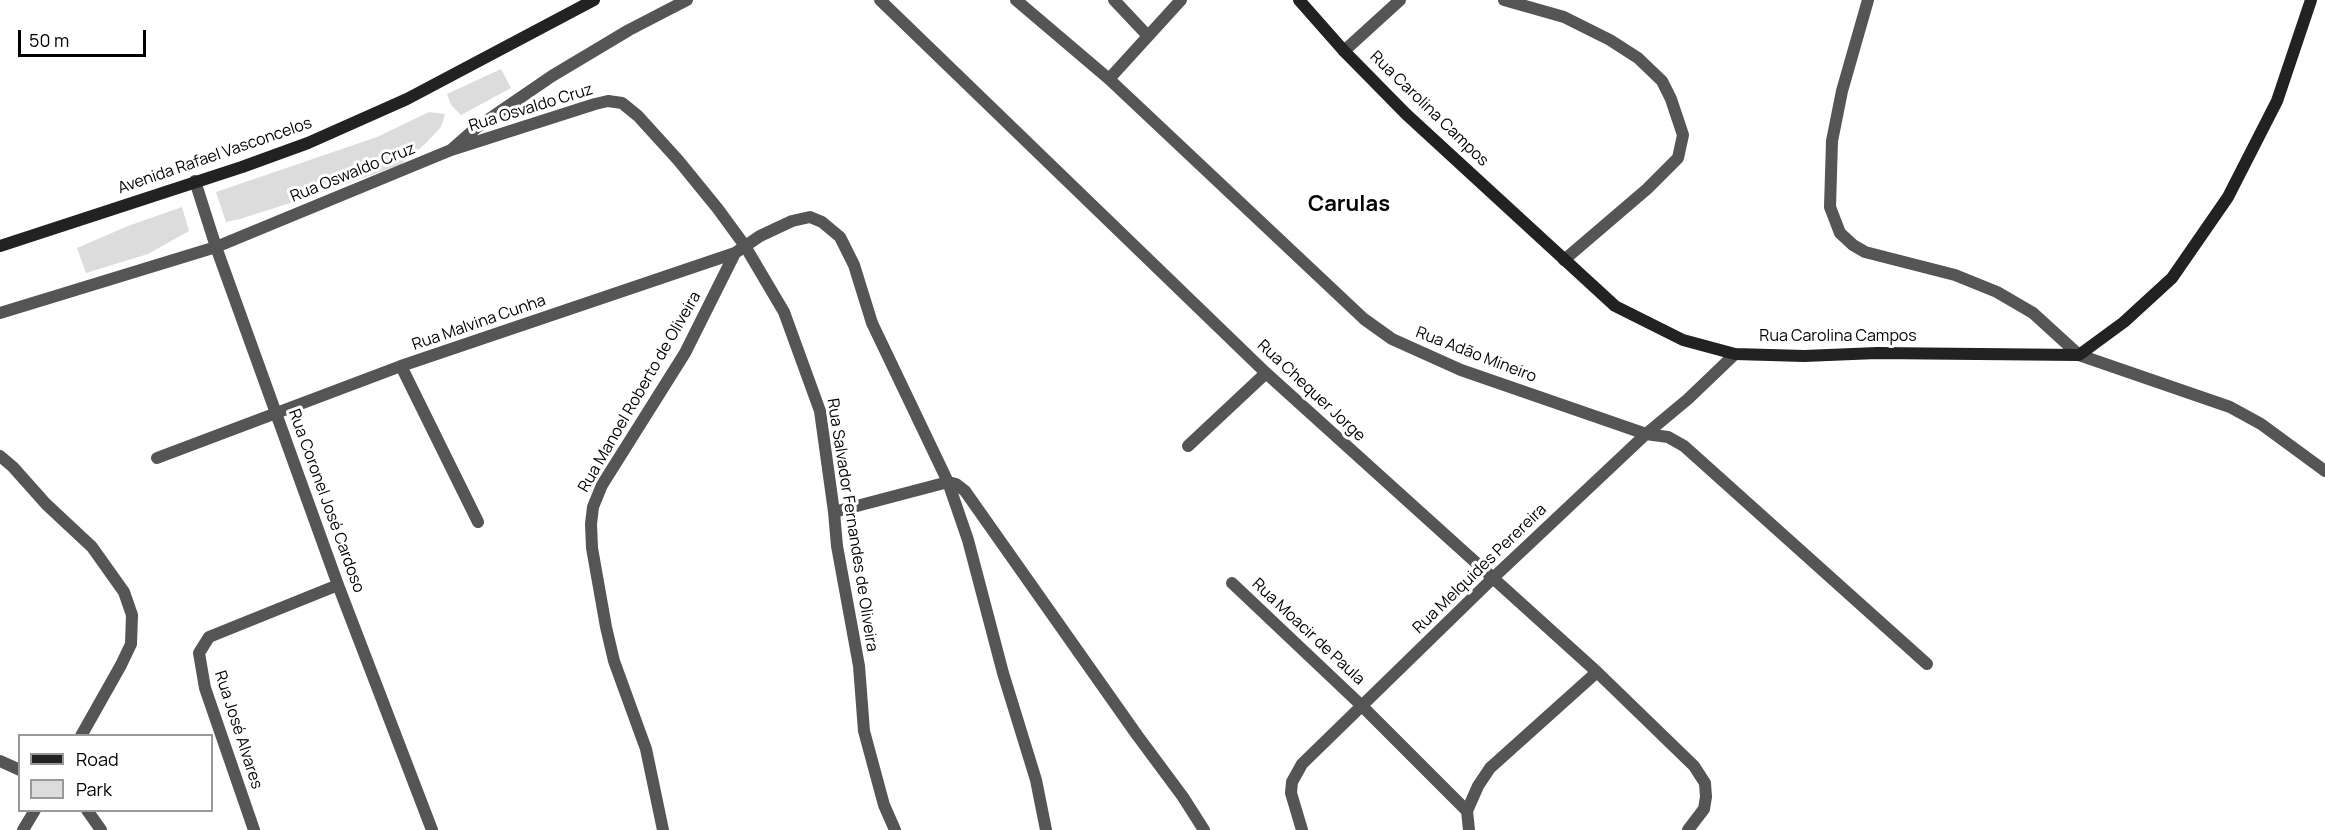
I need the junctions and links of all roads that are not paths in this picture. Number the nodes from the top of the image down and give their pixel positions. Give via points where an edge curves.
1 (594, 0) edge
2 (687, 0) edge
3 (880, 0) edge
4 (1016, 0) edge
5 (1114, 0) edge
6 (1181, 0) edge
7 (1299, 0) edge
8 (1400, 0) edge
9 (1504, 0) edge
10 (1868, 0) edge
11 (2311, 0) edge
12 (1147, 35) junction
13 (1344, 51) junction
14 (1109, 79) junction
15 (622, 103) joint
16 (451, 150) junction
17 (195, 181) junction
18 (0, 246) edge
19 (216, 247) junction
20 (740, 250) junction
21 (1564, 260) junction
22 (0, 313) edge
23 (1736, 354) junction
24 (2079, 355) junction
25 (401, 366) junction
26 (1266, 374) junction
27 (277, 414) junction
28 (1646, 434) junction
29 (1188, 446) dead end
30 (0, 456) edge
31 (157, 458) dead end
32 (2325, 471) edge
33 (948, 482) junction
34 (834, 512) junction
35 (478, 522) dead end
36 (1492, 578) junction
37 (1232, 583) dead end
38 (338, 585) junction
39 (1927, 664) dead end
40 (1597, 672) junction
41 (1362, 706) junction
42 (82, 734) edge
43 (0, 761) edge
44 (18, 769) edge
45 (34, 812) edge
46 (88, 812) edge
47 (1467, 812) junction
48 (23, 830) edge
49 (101, 830) edge
50 (254, 830) edge
51 (432, 830) edge
52 (663, 830) edge
53 (895, 830) edge
54 (1046, 830) edge
55 (1204, 830) edge
56 (1302, 830) edge
57 (1469, 830) edge
58 (1688, 830) edge

1 - 17 main road, Avenida Rafael Vasconcelos via 407,99 308,143
2 - 16 street, Rua Oswaldo Cruz via 552,76
3 - 26 street, Rua Chequer Jorge
4 - 14 street, Rua Adão Mineiro
5 - 12 street
6 - 12 street
7 - 13 main road, Rua Carolina Campos
8 - 13 street
9 - 21 street via 1564,17 1638,58 1662,81 1683,135 1678,158
10 - 24 street via 1832,141 1830,207 1840,233 1865,252 1955,275 1997,292 2033,313
11 - 24 main road via 2277,101 2228,197 2172,278 2124,322
12 - 14 street
13 - 21 main road, Rua Carolina Campos
14 - 28 street, Rua Adão Mineiro via 1364,319 1392,339 1461,370
15 - 16 street, Rua Osvaldo Cruz via 595,104
15 - 20 street, Rua Salvador Fernandes de Oliveira via 638,116 718,208
16 - 19 street, Rua Oswaldo Cruz
17 - 18 main road, Avenida Rafael Vasconcelos
17 - 19 street, Rua Coronel José Cardoso
19 - 22 street, Rua Oswaldo Cruz
19 - 27 street, Rua Coronel José Cardoso
20 - 25 street, Rua Malvina Cunha
20 - 33 street, Rua Malvina Cunha via 779,227 810,217 840,237 854,265 872,323
20 - 34 street, Rua Salvador Fernandes de Oliveira via 784,312 820,411
20 - 52 street, Rua Manoel Roberto de Oliveira via 685,353 602,485 593,507 592,548 606,627 646,749
21 - 23 main road, Rua Carolina Campos via 1615,306 1683,340
23 - 24 main road, Rua Carolina Campos
23 - 28 street, Rua Melquides Perereira
24 - 32 street via 2230,407 2261,424
25 - 27 street, Rua Malvina Cunha
25 - 35 street
26 - 29 street
26 - 36 street, Rua Chequer Jorge
27 - 31 street, Rua Malvina Cunha
27 - 38 street, Rua Coronel José Cardoso
28 - 36 street, Rua Melquides Perereira
28 - 39 street, Rua Adão Mineiro via 1668,437 1697,456
30 - 42 street via 92,547 124,592 132,615 131,644
33 - 34 street
33 - 54 street via 1036,780
33 - 55 street via 965,491 987,520
34 - 53 street, Rua Salvador Fernandes de Oliveira via 859,666 864,730 884,806
36 - 40 street, Rua Chequer Jorge
36 - 41 street, Rua Melquides Perereira
37 - 41 street, Rua Moacir de Paula
38 - 50 street, Rua José Alvares via 209,637 199,653 205,688
38 - 51 street, Rua Coronel José Cardoso
40 - 47 street via 1490,768
40 - 58 street, Rua Chequer Jorge via 1694,766 1705,783 1704,809
41 - 47 street, Rua Moacir de Paula
41 - 56 street, Rua Melquides Perereira via 1302,764 1292,782 1291,793
43 - 44 street
45 - 48 street
46 - 49 street
47 - 57 street

